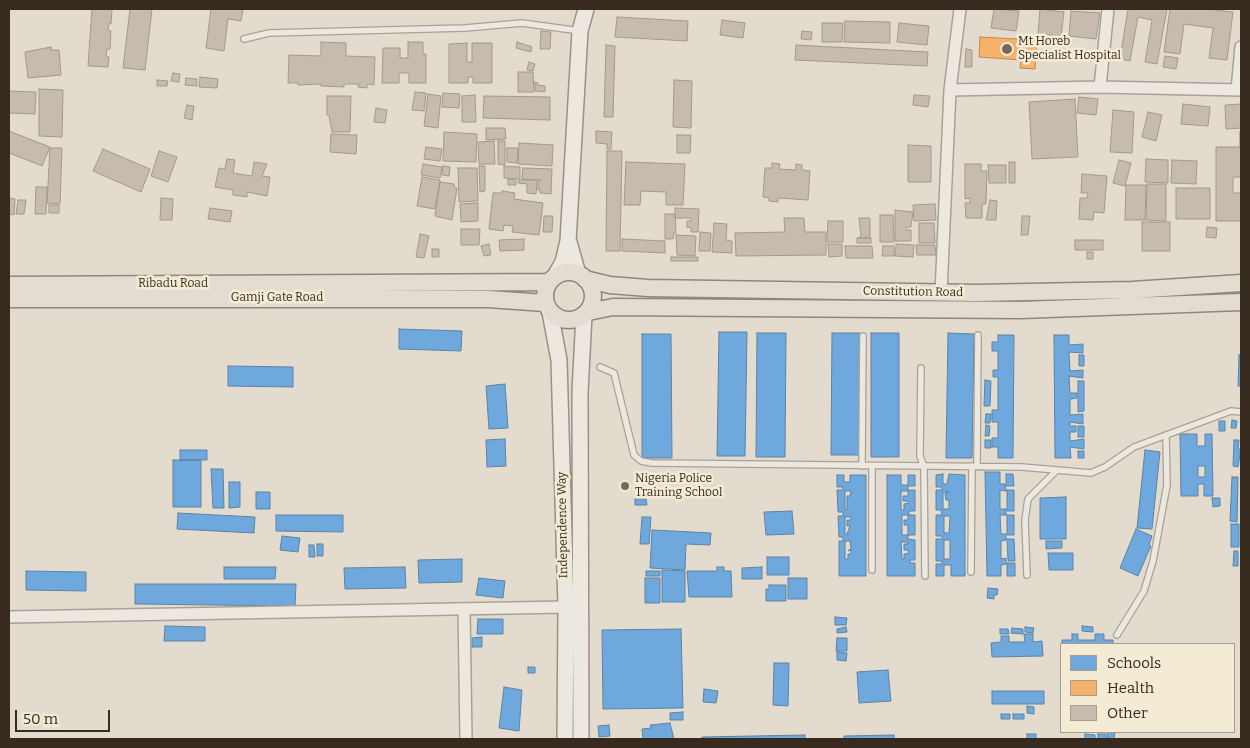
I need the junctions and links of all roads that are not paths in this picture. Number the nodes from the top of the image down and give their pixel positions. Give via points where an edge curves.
1 (586, 9) edge
2 (960, 9) edge
3 (1108, 9) edge
4 (580, 31) junction
5 (244, 39) dead end
6 (1241, 47) edge
7 (1100, 87) junction
8 (950, 90) junction
9 (1239, 90) edge
10 (568, 241) junction
11 (582, 277) junction
12 (552, 279) junction
13 (1241, 283) edge
14 (9, 285) edge
15 (941, 293) junction
16 (9, 299) edge
17 (1241, 302) edge
18 (547, 308) junction
19 (586, 313) junction
20 (978, 334) dead end
21 (863, 336) dead end
22 (600, 367) dead end
23 (921, 368) dead end
24 (1241, 412) edge
25 (1166, 435) junction
26 (862, 466) junction
27 (872, 466) junction
28 (974, 466) junction
29 (924, 467) junction
30 (1056, 471) junction
31 (872, 570) dead end
32 (970, 572) dead end
33 (1026, 575) dead end
34 (925, 576) dead end
35 (566, 607) junction
36 (464, 609) junction
37 (9, 617) edge
38 (1117, 635) dead end
39 (466, 739) edge
40 (565, 739) edge
41 (581, 739) edge

1 - 4 main road
2 - 8 street
3 - 7 street
4 - 5 lane via 522,23 464,28 268,32
4 - 10 main road
6 - 9 street
7 - 8 street
7 - 9 street
8 - 15 street
10 - 11 main road
10 - 12 main road via 563,262
11 - 12 main road via 570,272
11 - 15 main road, Constitution Road via 634,287
11 - 19 main road via 590,284 593,298
12 - 14 main road, Ribadu Road via 487,283
12 - 18 main road via 544,296
13 - 15 main road, Constitution Road via 1060,292
16 - 18 main road, Gamji Gate Road via 488,299
17 - 19 main road, Constitution Road via 1031,310 613,307
18 - 19 main road via 557,318 566,320 576,320
18 - 35 main road, Independence Way via 559,360
19 - 41 main road, Independence Way via 580,392
20 - 28 lane
21 - 26 lane
22 - 26 lane via 614,374 628,437 634,455 641,461
23 - 29 lane via 920,456
24 - 25 lane via 1231,411
25 - 30 lane via 1134,447 1091,473
25 - 38 lane via 1167,485 1153,561 1144,591
26 - 27 lane
27 - 29 lane
27 - 31 lane
28 - 29 lane
28 - 30 lane
28 - 32 lane
29 - 34 lane
30 - 33 lane via 1028,499 1024,520
35 - 36 street
35 - 40 main road, Independence Way
36 - 37 street
36 - 39 street

